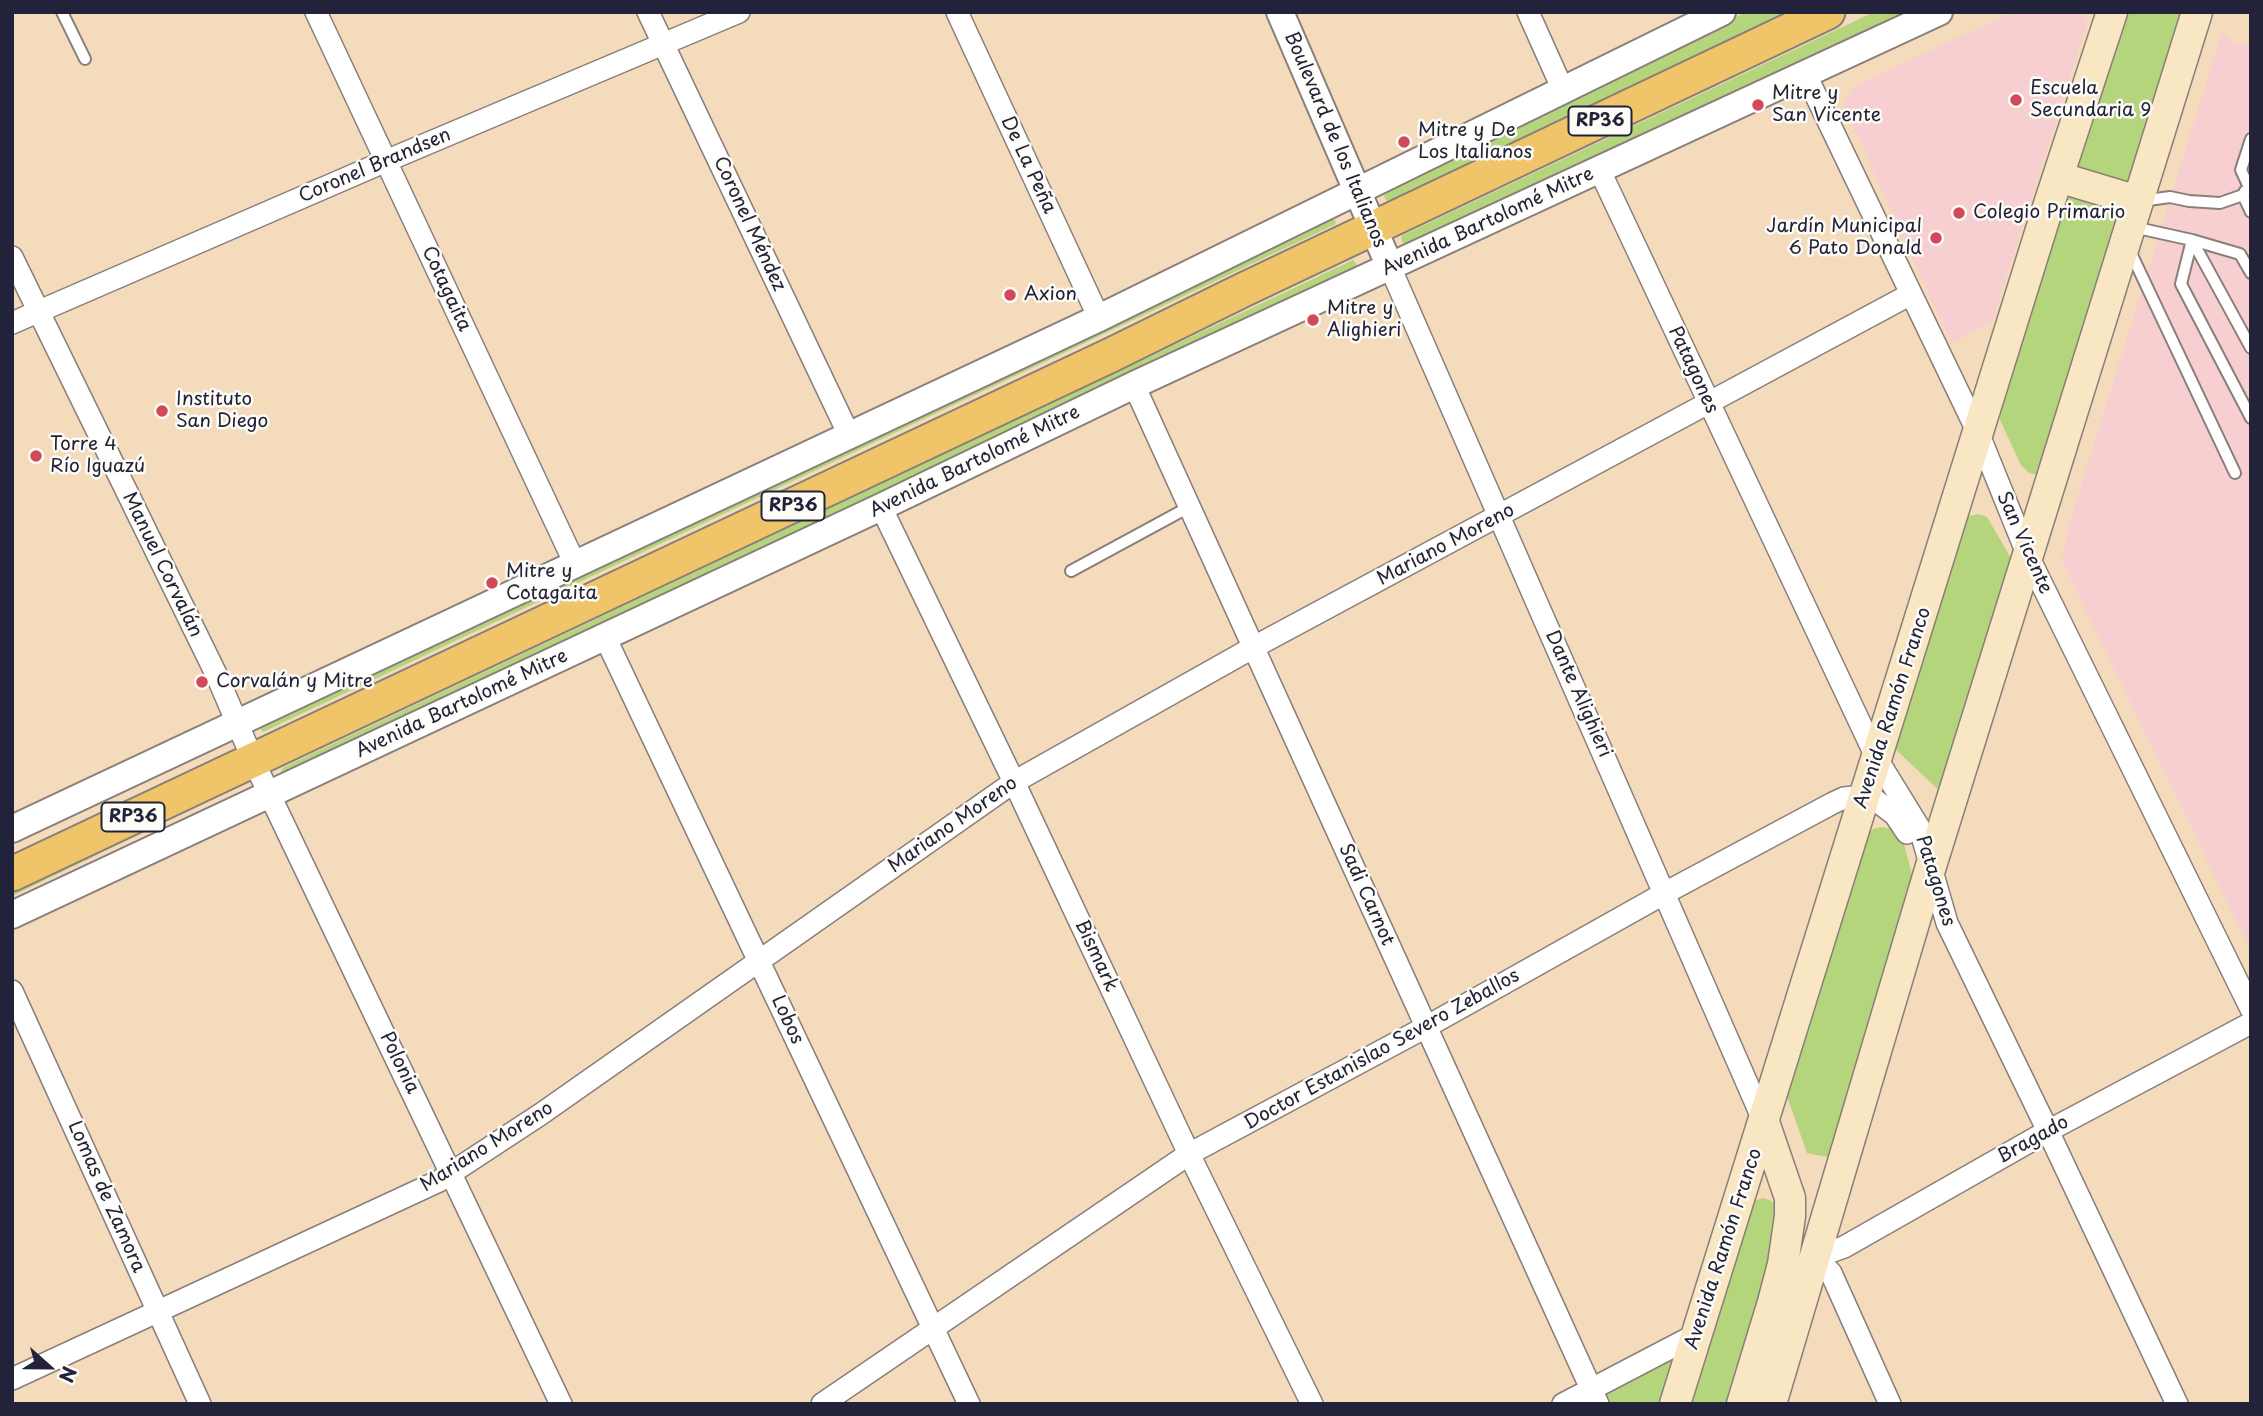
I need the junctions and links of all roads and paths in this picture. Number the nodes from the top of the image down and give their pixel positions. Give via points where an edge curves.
1 (62, 12) edge
2 (316, 12) edge
3 (649, 12) edge
4 (739, 12) edge
5 (957, 12) edge
6 (1280, 12) edge
7 (1528, 12) edge
8 (1723, 12) edge
9 (1828, 12) edge
10 (1939, 12) edge
11 (2112, 12) edge
12 (2197, 12) edge
13 (664, 44) junction
14 (85, 59) dead end
15 (1805, 73) junction
16 (1563, 90) junction
17 (2251, 139) edge
18 (387, 161) junction
19 (1600, 171) junction
20 (2058, 177) junction
21 (2247, 188) edge
22 (1357, 192) junction
23 (2251, 212) edge
24 (2131, 223) junction
25 (1372, 230) junction
26 (2192, 240) junction
27 (12, 257) edge
28 (1390, 267) junction
29 (2251, 273) edge
30 (1911, 294) junction
31 (38, 312) junction
32 (1098, 318) junction
33 (12, 324) edge
34 (2251, 348) edge
35 (1134, 386) junction
36 (1709, 402) junction
37 (2251, 418) edge
38 (849, 435) junction
39 (1979, 435) junction
40 (2235, 474) dead end
41 (881, 507) junction
42 (1189, 507) junction
43 (1499, 516) junction
44 (2028, 556) junction
45 (576, 566) junction
46 (1071, 571) dead end
47 (605, 637) junction
48 (1254, 647) junction
49 (237, 723) junction
50 (1877, 759) junction
51 (253, 760) junction
52 (1014, 782) junction
53 (270, 794) junction
54 (1865, 796) junction
55 (12, 829) edge
56 (12, 874) edge
57 (1928, 877) junction
58 (1665, 893) junction
59 (12, 915) edge
60 (759, 961) junction
61 (12, 990) edge
62 (2251, 1009) edge
63 (2251, 1023) edge
64 (1426, 1027) junction
65 (1856, 1112) junction
66 (1764, 1122) junction
67 (2048, 1131) junction
68 (1189, 1154) junction
69 (452, 1173) junction
70 (1816, 1257) junction
71 (158, 1312) junction
72 (934, 1330) junction
73 (1697, 1334) junction
74 (12, 1379) edge
75 (1595, 1396) edge
76 (200, 1404) edge
77 (561, 1404) edge
78 (822, 1404) edge
79 (969, 1404) edge
80 (1312, 1404) edge
81 (1563, 1404) edge
82 (1675, 1404) edge
83 (1742, 1404) edge
84 (1753, 1404) edge
85 (1770, 1404) edge
86 (1890, 1404) edge
87 (2177, 1404) edge

1 - 14 lane
2 - 18 street, Cotagaita
3 - 13 street, Coronel Méndez
4 - 13 street, Coronel Brandsen
5 - 32 street, De La Peña
6 - 22 street, Boulevard de los Italianos
7 - 16 street
8 - 16 street
9 - 25 main road, Avenida Bartolomé Mitre / RP36
10 - 15 street, Avenida Bartolomé Mitre
11 - 20 main road, Avenida Ramón Franco
12 - 24 main road
13 - 18 street, Coronel Brandsen
13 - 38 street, Coronel Méndez
15 - 19 street, Avenida Bartolomé Mitre
15 - 30 street, San Vicente
16 - 22 street
17 - 21 lane via 2241,170
18 - 31 street, Coronel Brandsen
18 - 45 street, Cotagaita
19 - 28 street, Avenida Bartolomé Mitre
19 - 36 street, Patagones
20 - 24 main road
20 - 39 main road, Avenida Ramón Franco
21 - 23 lane
21 - 24 lane via 2220,204 2170,197
22 - 25 street, Boulevard de los Italianos
22 - 32 street
24 - 26 lane
24 - 40 lane
24 - 44 main road
25 - 28 street, Boulevard de los Italianos
25 - 51 main road, Avenida Bartolomé Mitre / RP36
26 - 29 lane via 2240,254
26 - 34 lane
26 - 37 lane via 2181,284
27 - 31 street, Manuel Corvalán
28 - 35 street, Avenida Bartolomé Mitre
28 - 43 street, Dante Alighieri
30 - 36 street, Mariano Moreno
30 - 39 street, San Vicente
31 - 33 street, Coronel Brandsen
31 - 49 street, Manuel Corvalán
32 - 38 street
35 - 41 street, Avenida Bartolomé Mitre
35 - 42 street, Sadi Carnot
36 - 43 street, Mariano Moreno
36 - 50 street, Patagones
38 - 45 street
39 - 44 street, San Vicente
39 - 50 main road, Avenida Ramón Franco
41 - 47 street, Avenida Bartolomé Mitre
41 - 52 street, Bismark
42 - 46 lane
42 - 48 street, Sadi Carnot
43 - 48 street, Mariano Moreno
43 - 58 street, Dante Alighieri
44 - 57 main road
44 - 62 street, San Vicente
45 - 49 street
47 - 53 street, Avenida Bartolomé Mitre
47 - 60 street, Lobos
48 - 52 street, Mariano Moreno
48 - 64 street, Sadi Carnot
49 - 51 street, Polonia
49 - 55 street
50 - 54 main road, Avenida Ramón Franco
50 - 57 street, Patagones via 1920,829
51 - 53 street, Polonia
51 - 56 main road, Avenida Bartolomé Mitre / RP36
52 - 60 street, Mariano Moreno
52 - 68 street, Bismark
53 - 59 street, Avenida Bartolomé Mitre
53 - 69 street, Polonia
54 - 57 street via 1887,807 1905,828
54 - 58 street, Doctor Estanislao Severo Zeballos via 1833,803
54 - 66 main road, Avenida Ramón Franco
57 - 65 main road
57 - 67 street, Patagones
58 - 64 street, Doctor Estanislao Severo Zeballos
58 - 66 street, Dante Alighieri
60 - 69 street, Mariano Moreno
60 - 72 street, Lobos
61 - 71 street, Lomas de Zamora
63 - 67 street, Bragado
64 - 68 street, Doctor Estanislao Severo Zeballos
64 - 75 street, Sadi Carnot
65 - 70 main road
65 - 84 main road via 1818,1199
66 - 73 main road, Avenida Ramón Franco
66 - 83 main road via 1790,1198 1790,1216 1783,1264
67 - 70 street, Bragado via 1844,1247
67 - 87 street, Patagones
68 - 72 street, Doctor Estanislao Severo Zeballos
68 - 80 street, Bismark
69 - 71 street, Mariano Moreno
69 - 77 street, Polonia
70 - 85 main road
70 - 86 street via 1831,1273
71 - 74 street, Mariano Moreno
71 - 76 street, Lomas de Zamora
72 - 78 street, Doctor Estanislao Severo Zeballos
72 - 79 street, Lobos
73 - 75 street
73 - 82 main road, Avenida Ramón Franco
75 - 81 street

